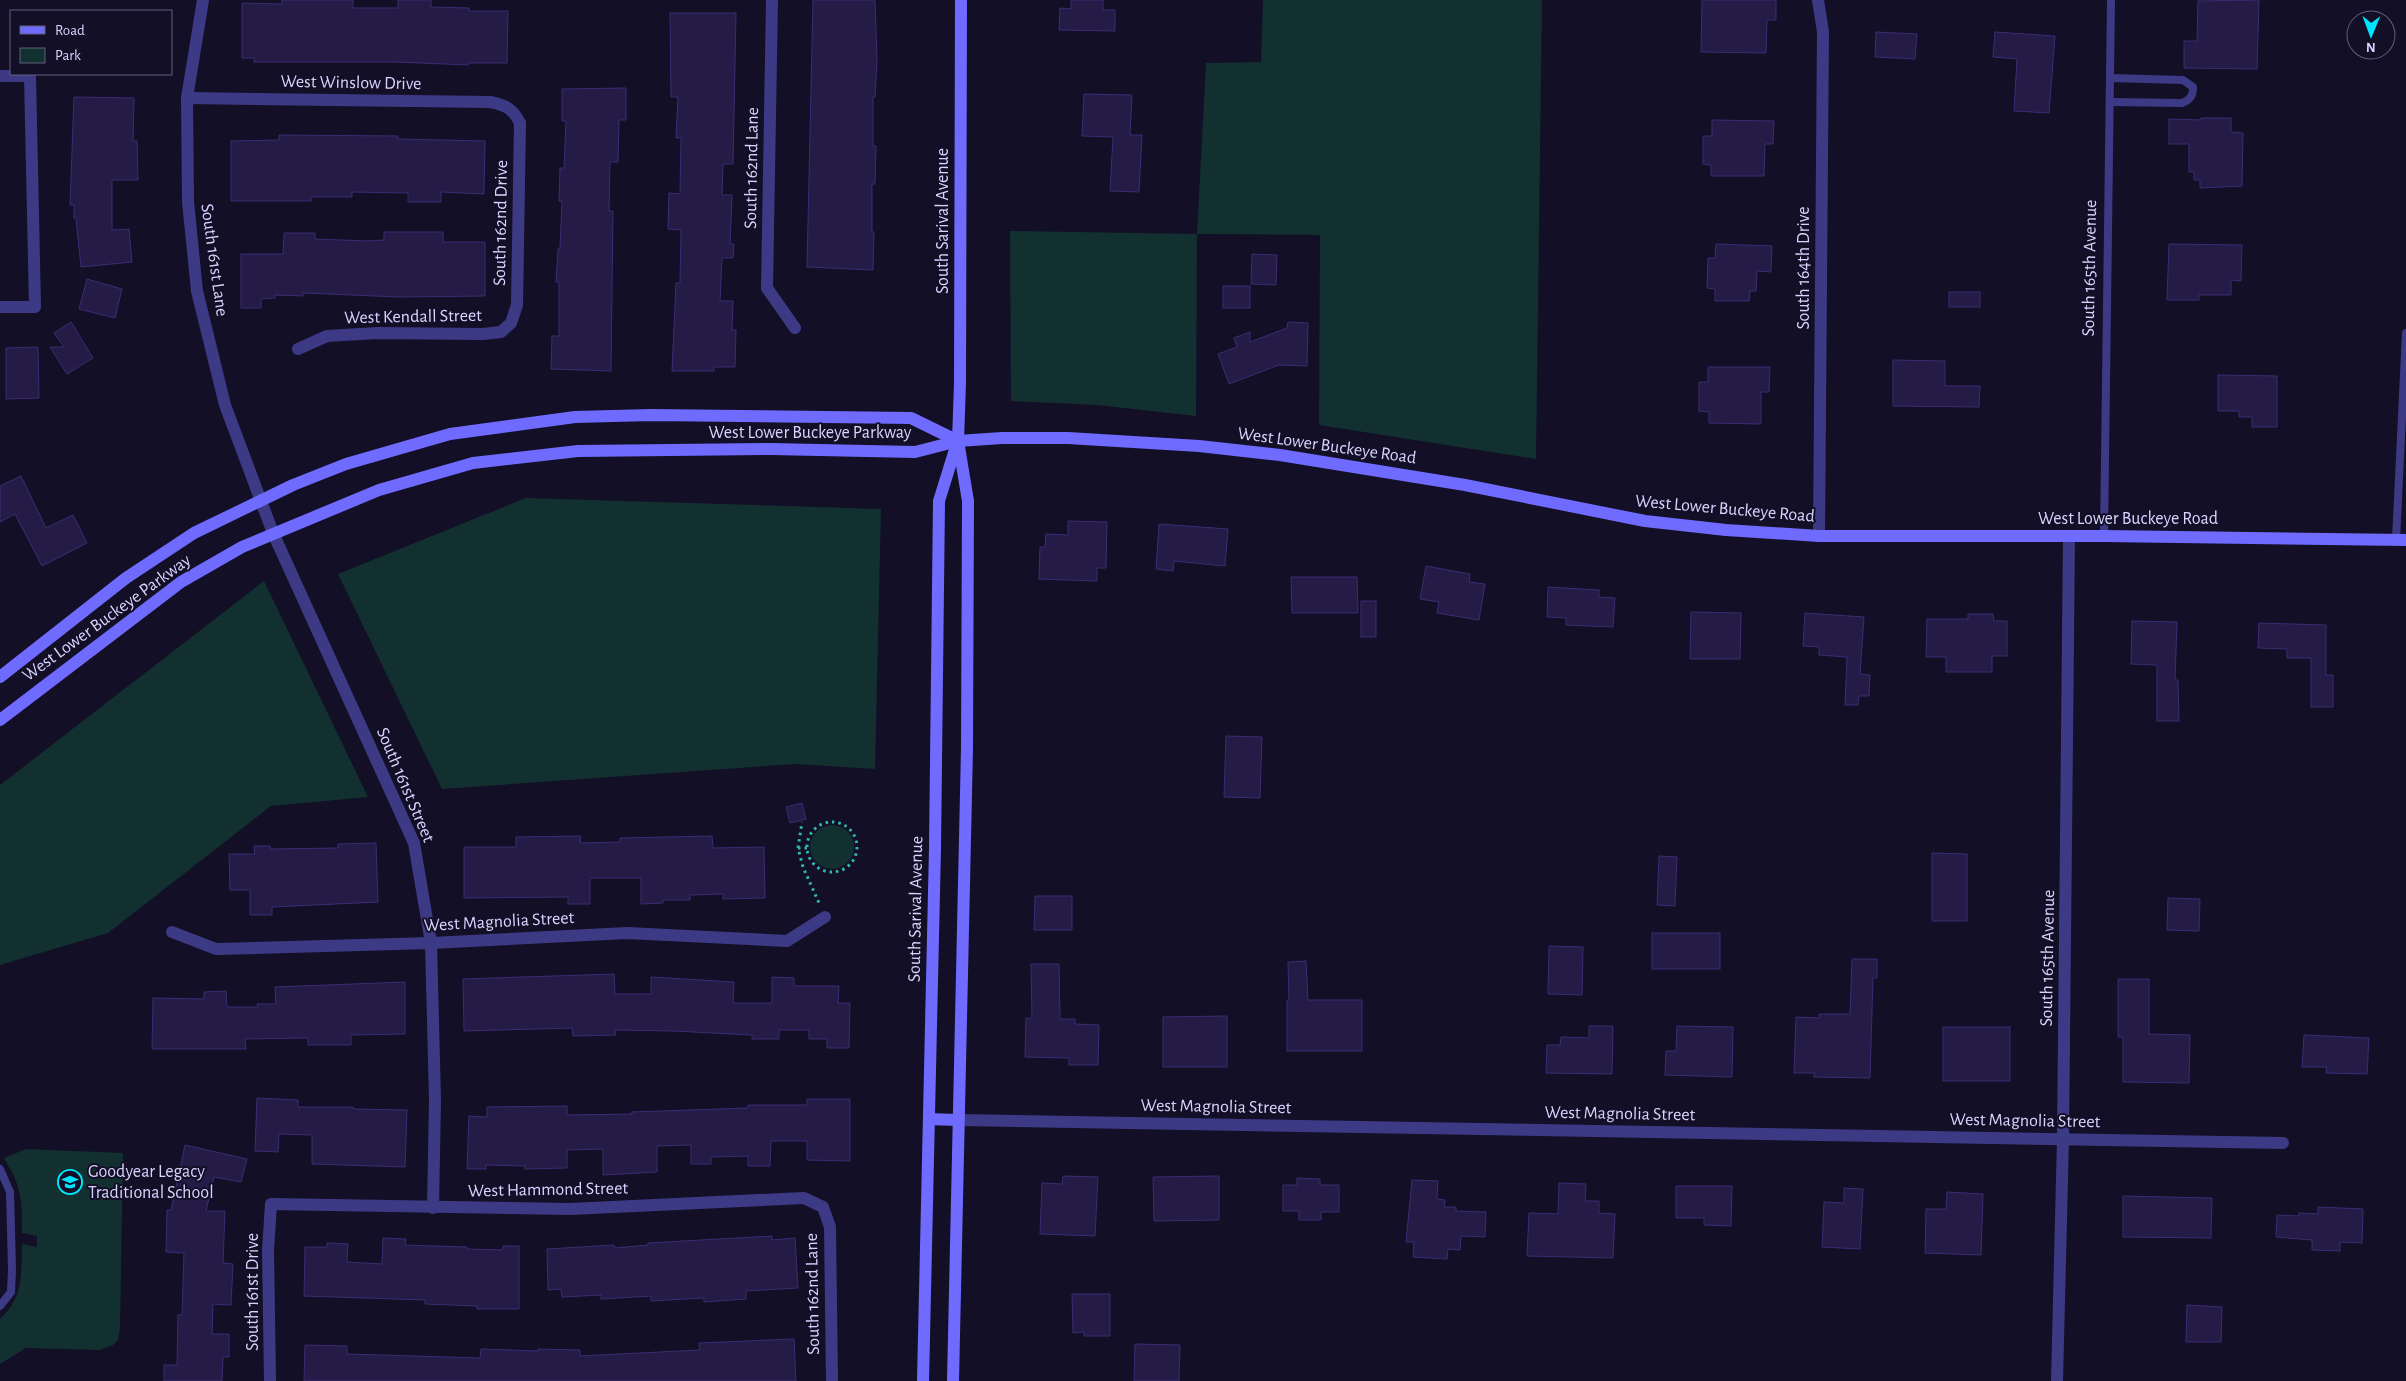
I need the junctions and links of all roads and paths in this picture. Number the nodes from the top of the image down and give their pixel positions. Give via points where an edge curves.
1 (203, 0) edge
2 (772, 0) edge
3 (961, 0) edge
4 (1818, 0) edge
5 (2111, 0) edge
6 (0, 76) edge
7 (2110, 78) junction
8 (187, 98) junction
9 (2110, 102) junction
10 (514, 111) joint
11 (0, 307) edge
12 (795, 328) dead end
13 (501, 332) joint
14 (2406, 333) edge
15 (298, 349) dead end
16 (958, 441) junction
17 (260, 501) junction
18 (266, 516) joint
19 (272, 534) junction
20 (1820, 536) junction
21 (2069, 536) junction
22 (2104, 536) junction
23 (2401, 540) edge
24 (0, 677) edge
25 (0, 720) edge
26 (802, 822) dead end
27 (798, 848) junction
28 (807, 848) junction
29 (825, 917) joint
30 (172, 932) dead end
31 (431, 943) junction
32 (929, 1119) junction
33 (958, 1120) junction
34 (2063, 1139) junction
35 (2283, 1143) dead end
36 (0, 1169) edge
37 (271, 1204) joint
38 (823, 1207) joint
39 (433, 1208) junction
40 (0, 1306) edge
41 (270, 1381) edge
42 (832, 1381) edge
43 (924, 1381) edge
44 (953, 1381) edge
45 (2057, 1381) edge

1 - 8 street, South 161st Lane
2 - 12 street, South 162nd Lane via 767,288
3 - 16 main road, South Sarival Avenue
4 - 20 street, South 164th Drive via 1823,32
5 - 7 lane, South 165th Avenue
6 - 11 street via 30,76 35,307
7 - 9 lane, South 165th Avenue
7 - 9 lane via 2183,80 2193,87 2193,95 2182,103
8 - 10 street, West Winslow Drive via 490,102 504,104
8 - 17 street, South 161st Lane via 188,202 197,291 225,404
9 - 22 lane, South 165th Avenue
10 - 13 street, South 162nd Drive via 520,123 517,305 510,323
13 - 15 street, West Kendall Street via 326,336
14 - 23 lane
16 - 17 main road, West Lower Buckeye Parkway via 911,418 575,417 450,434 346,464 293,484
16 - 19 main road, West Lower Buckeye Parkway via 915,452 771,449 578,451 472,463 379,490
16 - 20 main road, West Lower Buckeye Road via 1068,438 1244,450 1465,485 1645,521 1707,529
16 - 32 main road, South Sarival Avenue via 939,501
16 - 33 main road, South Sarival Avenue via 968,511 967,748
17 - 18 street, South 161st Lane
17 - 24 main road, West Lower Buckeye Parkway via 194,533 126,578
18 - 19 street, South 161st Street
19 - 25 main road, West Lower Buckeye Parkway via 181,582
19 - 31 street, South 161st Street via 414,843
20 - 21 main road, West Lower Buckeye Road
21 - 22 main road, West Lower Buckeye Road
21 - 34 street, South 165th Avenue
22 - 23 main road, West Lower Buckeye Road
26 - 27 path
27 - 28 path
27 - 29 path via 803,868
28 - 28 path via 817,866 832,871 840,870 853,860 857,843 842,824 827,822 814,829
29 - 31 street, West Magnolia Street via 786,941 627,932
30 - 31 street, West Magnolia Street via 216,949
31 - 39 street, South 161st Street via 435,1100
32 - 33 main road
32 - 43 main road, South Sarival Avenue
33 - 34 street, West Magnolia Street
33 - 44 main road, South Sarival Avenue
34 - 35 street, West Magnolia Street
34 - 45 street, South 165th Avenue
36 - 40 lane via 10,1192 12,1269 11,1292
37 - 39 street, West Hammond Street
37 - 41 street, South 161st Drive via 268,1250
38 - 39 street, West Hammond Street via 804,1198 570,1209
38 - 42 street, South 162nd Lane via 830,1227

